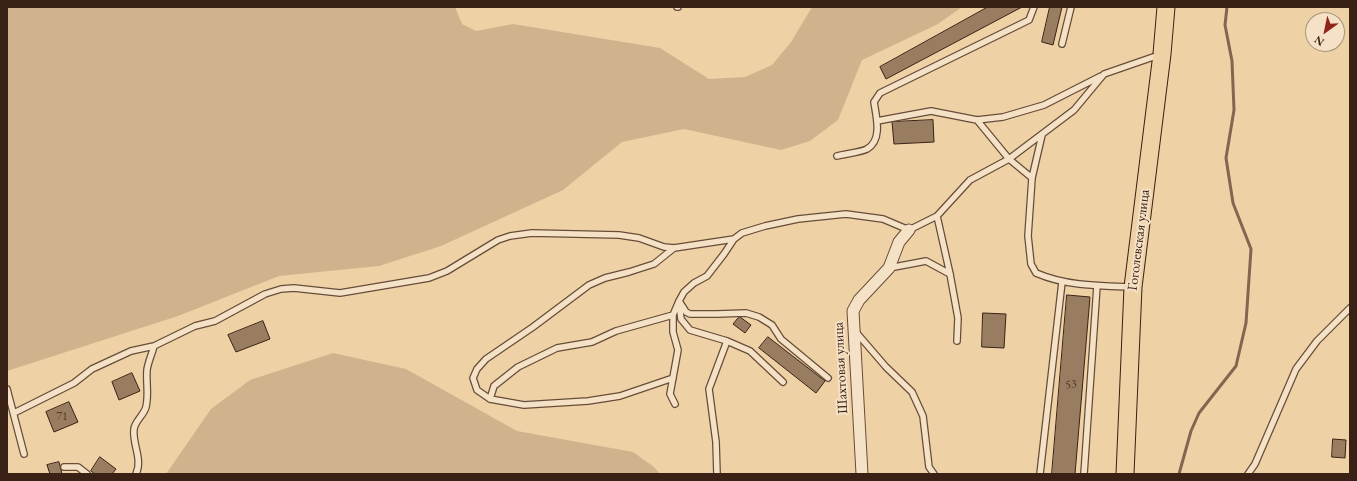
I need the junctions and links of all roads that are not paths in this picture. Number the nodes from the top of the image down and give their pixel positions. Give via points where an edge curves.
1 (1034, 7) edge
2 (1071, 7) edge
3 (1166, 7) edge
4 (1062, 44) dead end
5 (1162, 54) junction
6 (1104, 74) junction
7 (977, 120) junction
8 (877, 121) junction
9 (1042, 135) junction
10 (837, 156) dead end
11 (1009, 159) junction
12 (1032, 178) junction
13 (937, 216) junction
14 (909, 230) junction
15 (734, 239) junction
16 (674, 248) junction
17 (889, 268) junction
18 (950, 274) junction
19 (1062, 282) junction
20 (1097, 286) junction
21 (1133, 287) junction
22 (679, 301) junction
23 (1350, 308) edge
24 (673, 315) junction
25 (854, 329) junction
26 (727, 341) junction
27 (956, 341) dead end
28 (154, 346) junction
29 (672, 378) junction
30 (828, 378) dead end
31 (783, 382) dead end
32 (7, 389) edge
33 (490, 399) junction
34 (674, 404) dead end
35 (14, 413) junction
36 (24, 454) dead end
37 (64, 467) dead end
38 (87, 474) edge
39 (136, 474) edge
40 (717, 474) edge
41 (862, 474) edge
42 (934, 474) edge
43 (1040, 474) edge
44 (1084, 474) edge
45 (1125, 474) edge
46 (1248, 474) edge

1 - 8 lane via 1029,20 880,93 874,102
2 - 4 lane
3 - 5 main road, Гоголевская улица
5 - 6 lane
5 - 21 main road, Гоголевская улица
6 - 7 lane via 1044,105 1004,117
6 - 9 lane via 1074,110
7 - 8 lane via 931,111
7 - 11 lane
8 - 10 lane via 876,140 868,149
9 - 11 lane
9 - 12 lane
11 - 12 lane
11 - 13 lane via 970,180
12 - 19 lane via 1028,236 1031,264 1036,273
13 - 14 lane
13 - 18 lane
14 - 15 lane via 883,219 846,214 798,219 765,226 742,233
14 - 17 street, Шахтовая улица via 899,242
15 - 16 lane
15 - 22 lane via 707,276 694,283
16 - 28 lane via 619,235 532,233 510,236 498,240 447,271 429,278 340,293 281,289 265,294 215,321 195,326
16 - 33 lane via 654,264 589,285 486,359 473,378 477,390
17 - 18 lane via 926,261
17 - 25 street, Шахтовая улица via 859,300 854,311
18 - 27 lane via 958,318
19 - 20 lane
19 - 43 lane
20 - 21 lane
20 - 44 lane
21 - 45 main road, Гоголевская улица
22 - 24 lane
22 - 26 lane via 681,319 690,330
22 - 30 lane via 690,314 746,313 759,317 772,325 781,339
23 - 46 lane via 1317,341 1296,369
24 - 29 lane via 673,332 678,350
24 - 33 lane via 616,331 592,342 558,348 518,367 494,386
25 - 41 street, Шахтовая улица
25 - 42 lane via 886,367 912,392 923,416 929,467
26 - 31 lane via 750,351
26 - 40 lane via 709,389 716,442
28 - 35 lane via 132,350 92,369 74,383
28 - 39 lane via 147,370 148,397 145,410 134,426 133,438 139,468
29 - 33 lane via 620,396 588,401 524,405
29 - 34 lane via 670,394
32 - 35 lane
35 - 36 lane
37 - 38 lane via 78,467

